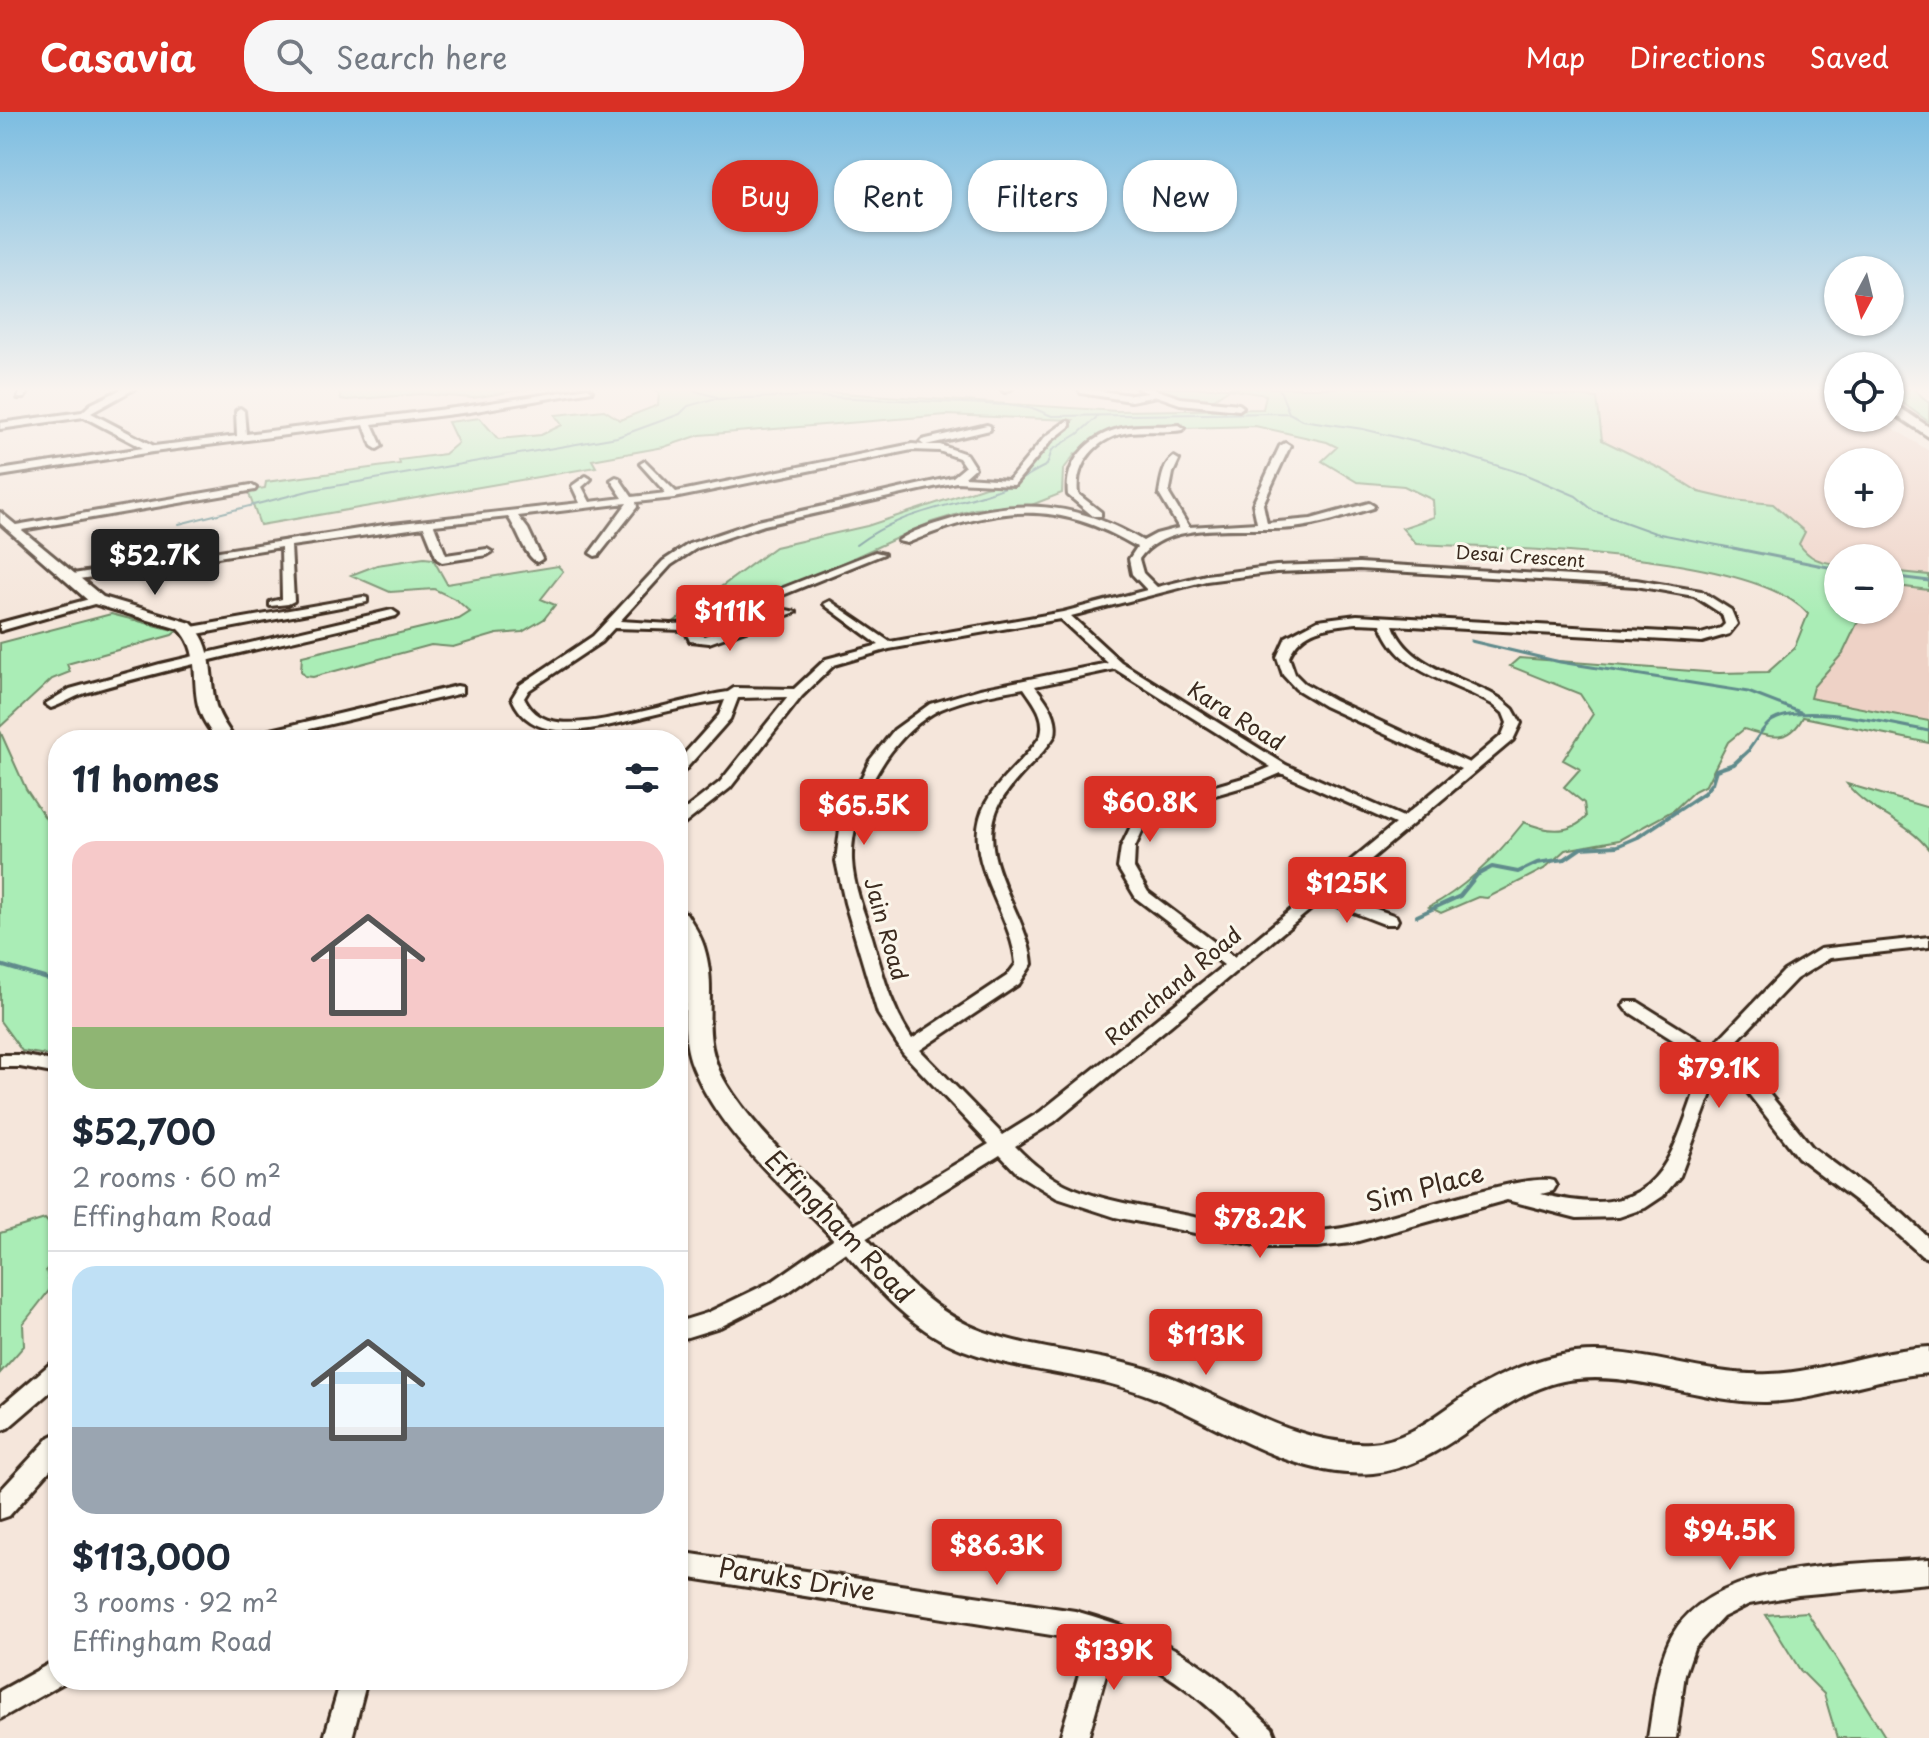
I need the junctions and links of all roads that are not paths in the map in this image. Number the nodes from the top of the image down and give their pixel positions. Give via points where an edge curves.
1 (58, 464) edge
2 (645, 464) dead end
3 (828, 464) edge
4 (968, 464) edge
5 (1029, 464) edge
6 (1075, 464) edge
7 (1173, 464) edge
8 (1277, 464) edge
9 (0, 473) edge
10 (586, 479) dead end
11 (956, 479) junction
12 (616, 480) dead end
13 (251, 488) dead end
14 (674, 495) junction
15 (632, 501) junction
16 (587, 506) junction
17 (1369, 506) dead end
18 (511, 514) junction
19 (0, 516) edge
20 (428, 523) junction
21 (1263, 527) junction
22 (16, 528) junction
23 (1186, 530) junction
24 (903, 541) dead end
25 (286, 544) junction
26 (1145, 544) junction
27 (487, 552) dead end
28 (595, 553) dead end
29 (879, 554) dead end
30 (537, 559) dead end
31 (73, 577) junction
32 (1153, 590) junction
33 (97, 600) junction
34 (363, 600) dead end
35 (274, 604) dead end
36 (830, 604) dead end
37 (790, 612) dead end
38 (392, 614) dead end
39 (1063, 615) junction
40 (1386, 620) junction
41 (612, 624) junction
42 (0, 627) edge
43 (689, 627) junction
44 (192, 631) junction
45 (888, 646) junction
46 (201, 659) junction
47 (1117, 665) junction
48 (1027, 683) junction
49 (457, 690) dead end
50 (734, 692) junction
51 (797, 693) junction
52 (51, 704) dead end
53 (220, 730) edge
54 (288, 730) edge
55 (688, 758) edge
56 (1281, 768) junction
57 (1471, 769) junction
58 (688, 814) edge
59 (1405, 823) junction
60 (1318, 893) junction
61 (1390, 920) dead end
62 (688, 936) edge
63 (1929, 942) edge
64 (1234, 965) junction
65 (1632, 1006) dead end
66 (909, 1049) junction
67 (1715, 1060) junction
68 (0, 1061) edge
69 (48, 1066) edge
70 (1003, 1146) junction
71 (1546, 1186) dead end
72 (1506, 1193) junction
73 (850, 1238) junction
74 (1929, 1250) edge
75 (688, 1328) edge
76 (1929, 1360) edge
77 (48, 1380) edge
78 (0, 1421) edge
79 (48, 1455) edge
80 (0, 1508) edge
81 (688, 1566) edge
82 (1929, 1571) edge
83 (1105, 1632) junction
84 (48, 1678) edge
85 (351, 1690) edge
86 (0, 1706) edge
87 (338, 1738) edge
88 (1074, 1738) edge
89 (1262, 1738) edge
90 (1662, 1738) edge

1 - 9 street
2 - 14 street
3 - 14 street
4 - 11 street via 970,468
5 - 11 street via 1010,484
6 - 26 street via 1072,489 1078,501
7 - 23 street via 1164,494
8 - 21 street via 1258,504
10 - 16 street via 577,486
11 - 41 street via 761,523 702,542 667,563
12 - 15 street
13 - 22 street
14 - 15 street
15 - 16 street
15 - 28 street
16 - 18 street
17 - 21 street via 1318,521
18 - 20 street
18 - 30 street
19 - 22 street
20 - 25 street
20 - 27 street via 442,559
21 - 23 street
22 - 31 street
23 - 26 street
24 - 26 street via 977,514 1049,509 1095,519
25 - 31 street
25 - 35 street via 288,601
26 - 32 street via 1136,553 1134,566
29 - 43 street
31 - 33 street
32 - 39 street, Desai Crescent
32 - 40 street, Desai Crescent via 1276,569 1418,569 1675,587 1713,601 1727,612 1731,624 1717,635 1688,639
33 - 42 street
33 - 44 street
34 - 44 street
36 - 45 street
37 - 43 street via 705,640 694,638
38 - 46 street
39 - 45 street, Desai Crescent
39 - 47 street, Kara Road
40 - 57 street, Ramchand Road via 1407,656 1512,714 1508,737
40 - 57 street, Desai Crescent via 1346,619 1313,627 1286,646 1285,666 1300,686 1329,703
41 - 43 street
41 - 50 street via 520,693 519,704 533,718 574,727
44 - 46 street
45 - 51 street, Desai Crescent via 830,662
46 - 52 street via 75,692
46 - 53 street via 208,710
47 - 48 street, Jain Road
47 - 56 street, Kara Road
48 - 66 street via 1048,717 1050,731 999,792 987,833 990,862 1024,964 1013,980
48 - 66 street, Jain Road via 954,700 911,722 875,763 848,821 844,861 853,903 887,1014
49 - 54 street
50 - 51 street
50 - 55 street via 725,716
51 - 58 street, Desai Crescent via 725,785
56 - 59 street, Kara Road
56 - 64 street via 1161,806 1138,825 1128,847 1126,868 1142,895
57 - 59 street, Ramchand Road
59 - 60 street, Ramchand Road
60 - 61 street
60 - 64 street, Ramchand Road
62 - 73 street, Effingham Road via 698,963 697,1038 702,1061 754,1138
63 - 67 street via 1816,956 1790,975
64 - 70 street, Ramchand Road via 1058,1109
65 - 67 street
66 - 70 street, Jain Road
67 - 72 street via 1673,1171 1646,1197 1598,1213
67 - 74 street via 1752,1084 1805,1152
68 - 69 street
70 - 72 street, Sim Place via 1025,1169 1064,1193 1115,1209 1265,1239 1351,1235
70 - 73 street, Ramchand Road
71 - 72 street, Sim Place
73 - 75 street, Ramchand Road via 780,1287
73 - 76 street, Effingham Road via 903,1297 981,1346 1131,1376 1329,1456 1393,1455 1521,1381 1573,1366 1766,1388
77 - 78 street
79 - 80 street
81 - 83 street, Paruks Drive
82 - 90 street via 1798,1583 1747,1592 1714,1608 1684,1640 1672,1674
83 - 88 street
83 - 89 street, Paruks Drive via 1198,1679
84 - 86 street
85 - 87 street

